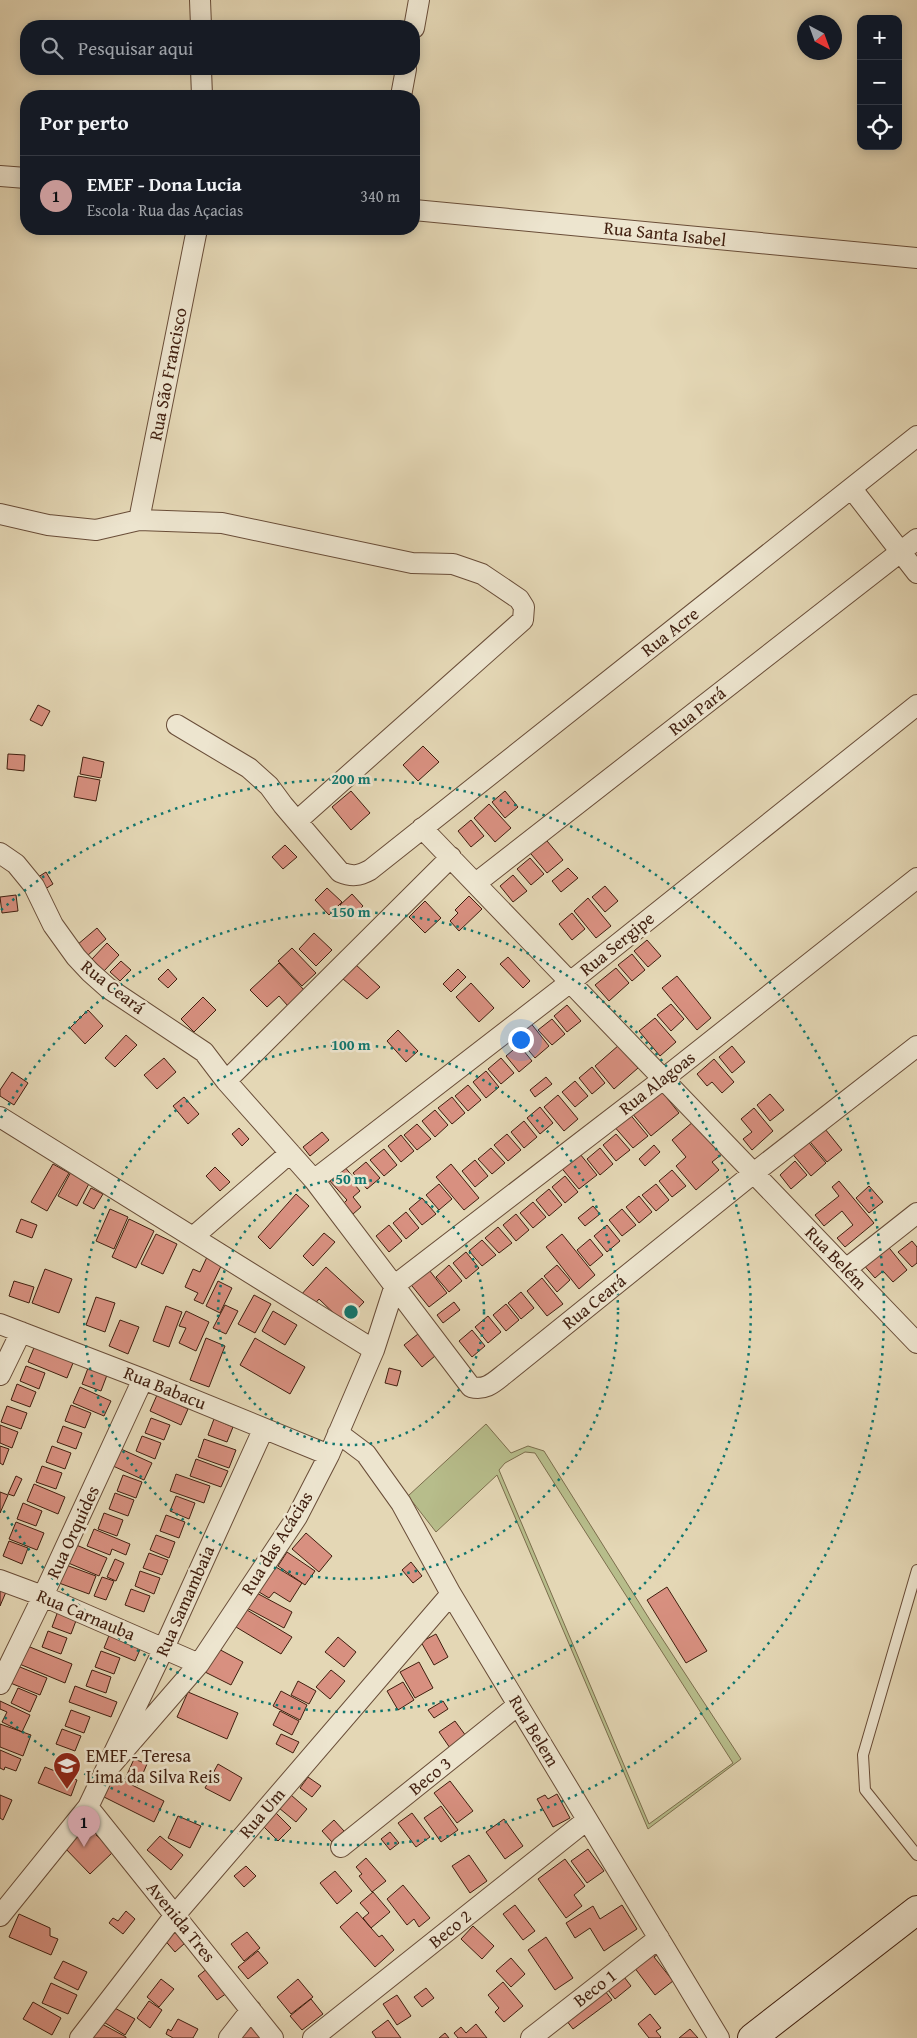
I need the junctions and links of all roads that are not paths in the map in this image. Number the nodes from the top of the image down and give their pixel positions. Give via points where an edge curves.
1 (200, 0) edge
2 (419, 0) edge
3 (201, 20) edge
4 (415, 20) edge
5 (201, 75) edge
6 (405, 75) edge
7 (202, 90) edge
8 (402, 90) edge
9 (0, 176) edge
10 (20, 178) edge
11 (420, 211) edge
12 (196, 235) edge
13 (917, 258) edge
14 (917, 436) edge
15 (852, 489) junction
16 (0, 514) edge
17 (139, 520) junction
18 (917, 539) edge
19 (901, 552) junction
20 (917, 573) edge
21 (917, 705) edge
22 (177, 725) dead end
23 (297, 821) junction
24 (422, 828) junction
25 (0, 853) edge
26 (451, 857) junction
27 (917, 878) edge
28 (476, 883) junction
29 (569, 982) junction
30 (917, 1046) edge
31 (662, 1080) junction
32 (226, 1081) junction
33 (0, 1117) edge
34 (290, 1153) junction
35 (755, 1172) junction
36 (314, 1180) junction
37 (917, 1213) edge
38 (193, 1238) junction
39 (846, 1269) junction
40 (395, 1285) junction
41 (0, 1324) edge
42 (20, 1332) junction
43 (917, 1343) edge
44 (374, 1350) junction
45 (0, 1375) edge
46 (143, 1379) junction
47 (263, 1430) junction
48 (338, 1433) junction
49 (328, 1455) junction
50 (917, 1570) edge
51 (0, 1580) edge
52 (451, 1594) junction
53 (43, 1596) junction
54 (164, 1648) junction
55 (199, 1664) junction
56 (0, 1684) edge
57 (518, 1705) junction
58 (106, 1771) junction
59 (88, 1806) junction
60 (587, 1820) junction
61 (341, 1847) dead end
62 (917, 1855) edge
63 (917, 1910) edge
64 (175, 1915) junction
65 (0, 1916) edge
66 (659, 1938) junction
67 (251, 2010) junction
68 (80, 2038) edge
69 (229, 2038) edge
70 (273, 2038) edge
71 (313, 2038) edge
72 (531, 2038) edge
73 (719, 2038) edge
74 (752, 2038) edge

1 - 3 street
2 - 4 street
5 - 7 street
6 - 8 street
9 - 10 street
11 - 13 street, Rua Santa Isabel
12 - 17 street, Rua São Francisco
14 - 15 street, Rua Acre
15 - 19 street
15 - 24 street, Rua Acre
16 - 17 street via 48,525 96,530
17 - 23 street via 222,523 412,563 453,564 482,574 519,599 524,607 523,620
18 - 19 street, Rua Pará
19 - 20 street
19 - 28 street, Rua Pará
21 - 29 street, Rua Sergipe
22 - 23 street, Rua Acre via 249,768 270,786
23 - 24 street, Rua Acre via 340,872 351,876 370,870
24 - 26 street, Rua Belém
25 - 32 street, Rua Ceará via 16,864 34,886 53,925 90,972 108,988 204,1052
26 - 28 street, Rua Belém
26 - 32 street
27 - 31 street, Rua Alagoas
28 - 29 street, Rua Belém
29 - 31 street, Rua Belém
29 - 36 street, Rua Sergipe
30 - 35 street, Rua Ceará
31 - 35 street, Rua Belém
31 - 40 street, Rua Alagoas
32 - 34 street, Rua Ceará
33 - 38 street
34 - 36 street, Rua Ceará
34 - 38 street
35 - 39 street, Rua Belém
35 - 40 street, Rua Ceará via 507,1372 480,1389 471,1387
36 - 40 street, Rua Ceará
37 - 39 street
38 - 44 street
39 - 43 street, Rua Belém
40 - 44 street, Rua das Acácias
41 - 42 street, Rua Babacu
42 - 45 street
42 - 46 street, Rua Babacu
44 - 48 street, Rua das Acácias
46 - 47 street, Rua Babacu
46 - 53 street, Rua Orquides
47 - 49 street, Rua Babacu
47 - 54 street, Rua Samambaia
48 - 49 street, Rua das Acácias
48 - 52 street, Rua Belem via 366,1454 401,1503
49 - 55 street, Rua das Acácias via 297,1517
50 - 62 lane via 863,1755 865,1790
51 - 53 street, Rua Carnauba
52 - 57 street, Rua Belem
52 - 64 street, Rua Um
53 - 54 street, Rua Carnauba
53 - 56 street, Rua Orquides
54 - 55 street, Rua Carnauba
54 - 58 street, Rua Samambaia
55 - 58 street, Rua das Acácias
57 - 60 street, Rua Belem
57 - 61 street, Beco 3
58 - 59 street
59 - 64 street, Avenida Tres
59 - 65 street
60 - 66 street, Rua Belem
60 - 71 street, Beco 2
63 - 74 main road
64 - 67 street, Avenida Tres
64 - 68 street, Rua Um
66 - 72 street, Beco 1
66 - 73 street, Rua Belem
67 - 69 street
67 - 70 street, Avenida Tres

